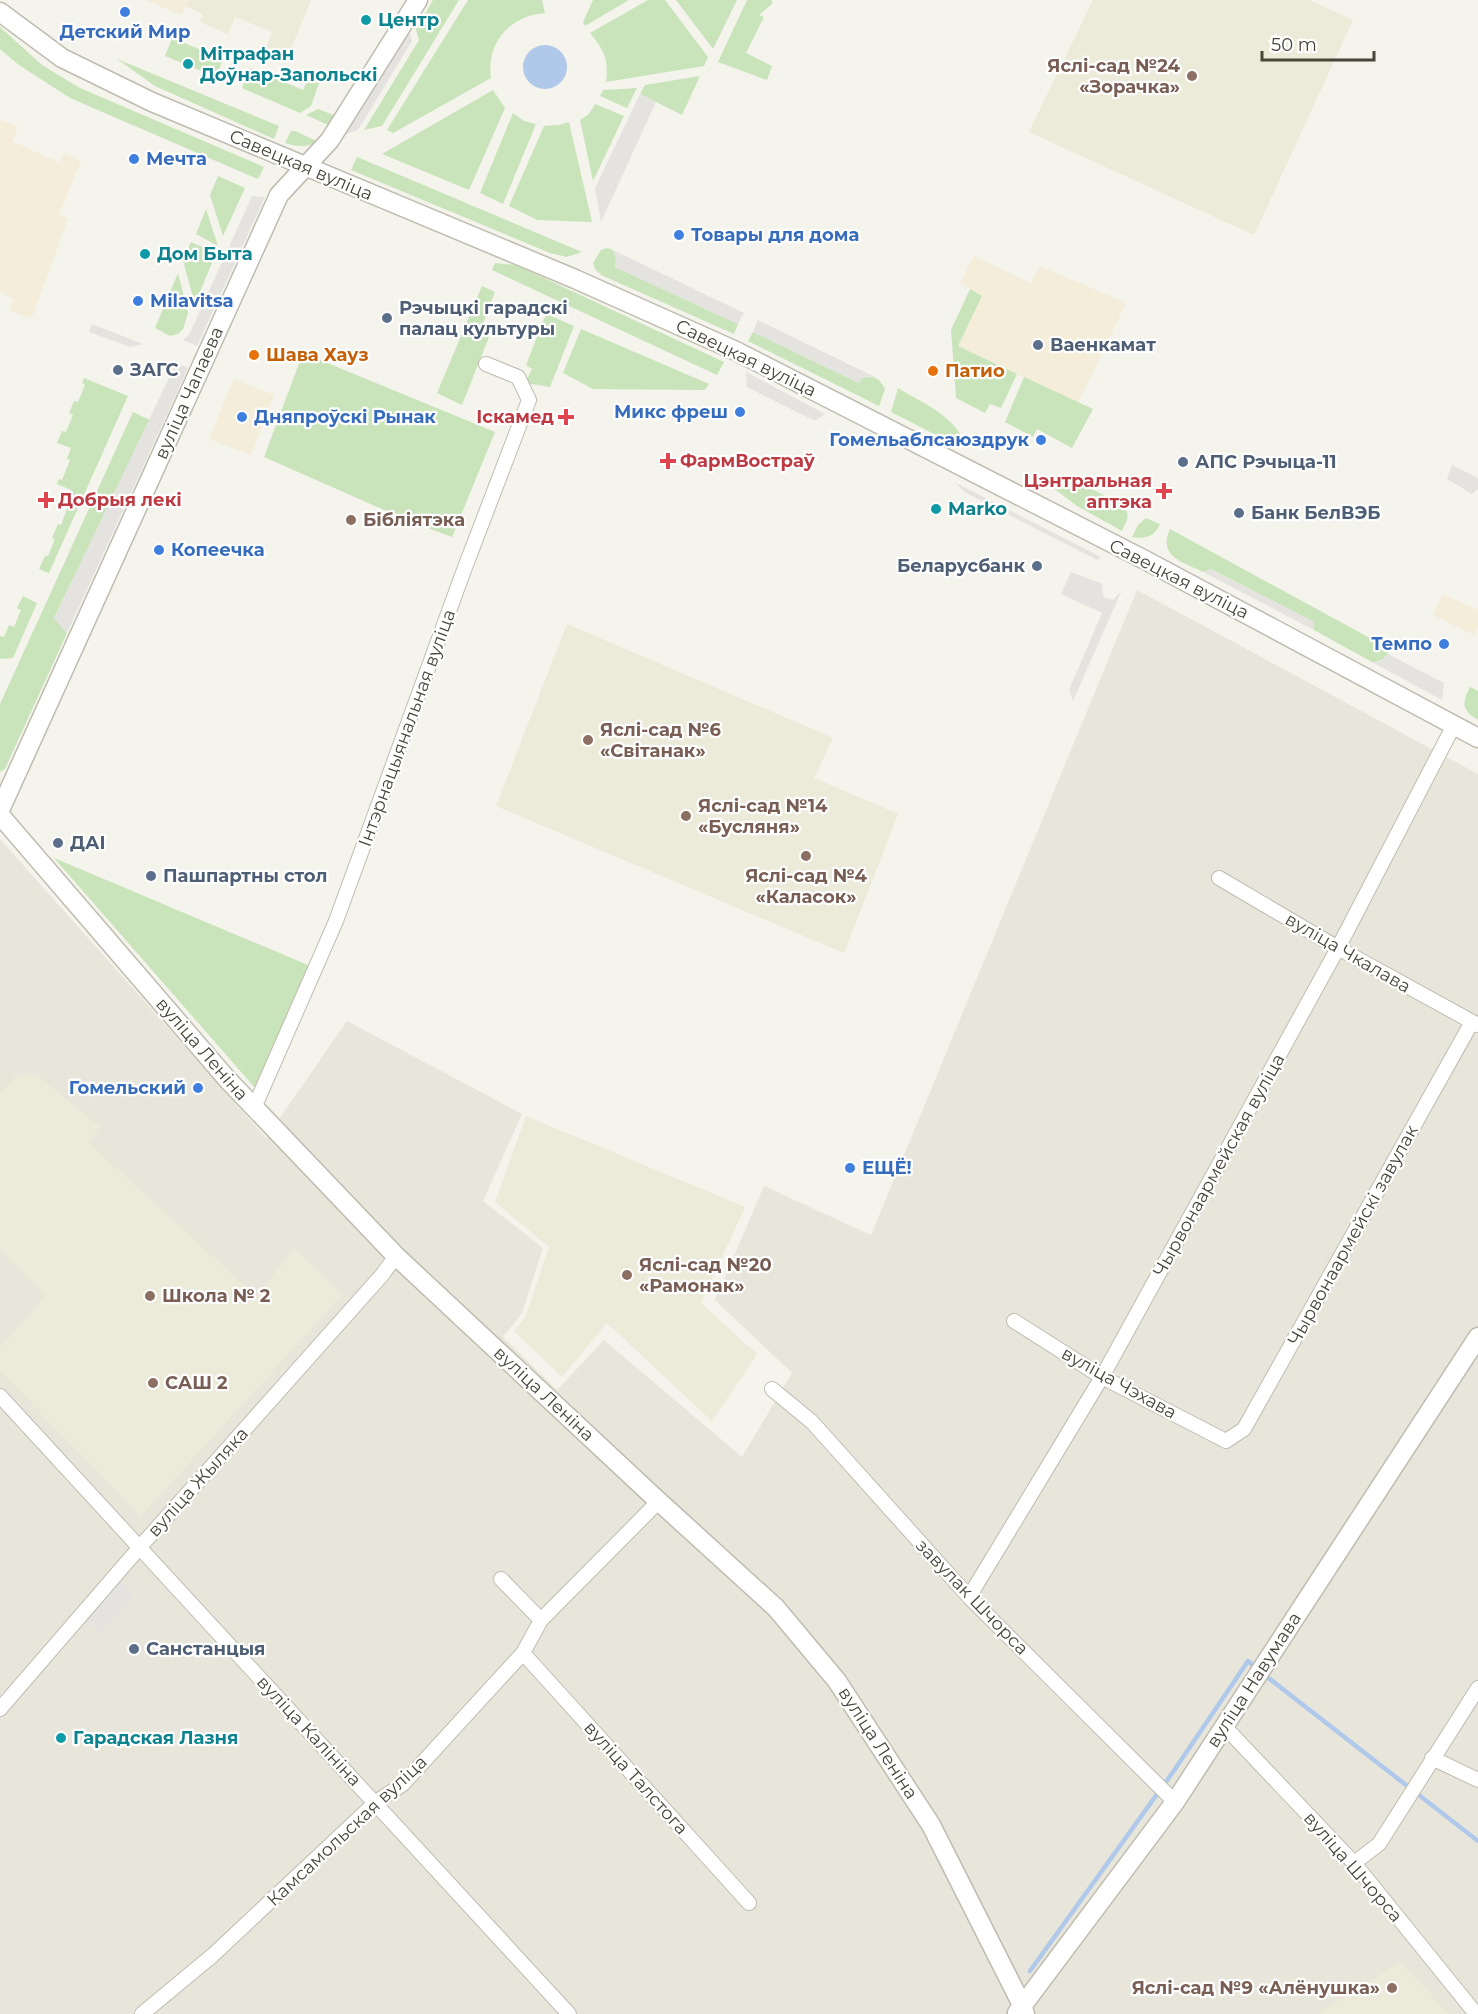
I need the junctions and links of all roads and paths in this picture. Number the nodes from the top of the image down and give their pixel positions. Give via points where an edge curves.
1 (418, 0) edge
2 (0, 12) edge
3 (306, 166) junction
4 (486, 364) dead end
5 (1455, 725) junction
6 (1478, 738) edge
7 (0, 813) edge
8 (1219, 878) dead end
9 (1338, 948) junction
10 (1475, 1024) edge
11 (254, 1108) junction
12 (396, 1256) junction
13 (1014, 1321) dead end
14 (1478, 1337) edge
15 (1102, 1377) junction
16 (772, 1389) dead end
17 (0, 1396) edge
18 (1226, 1441) joint
19 (658, 1501) junction
20 (140, 1547) junction
21 (501, 1579) dead end
22 (969, 1597) junction
23 (542, 1620) junction
24 (523, 1653) junction
25 (1478, 1688) edge
26 (0, 1709) edge
27 (1224, 1726) junction
28 (1432, 1758) junction
29 (1478, 1780) edge
30 (376, 1802) junction
31 (1175, 1802) junction
32 (1354, 1863) junction
33 (749, 1903) dead end
34 (1021, 2011) edge
35 (142, 2014) edge
36 (568, 2014) edge
37 (1476, 2014) edge

1 - 3 street, вуліца Чапаева via 330,140
2 - 3 street, Савецкая вуліца via 62,58 152,102
3 - 5 street, Савецкая вуліца via 736,351 1145,560
3 - 7 street, вуліца Чапаева via 279,195
4 - 11 street, Інтэрнацыянальная вуліца via 518,377 529,400 336,921
5 - 6 street, Савецкая вуліца
5 - 9 street, Чырвонаармейская вуліца
7 - 11 street, вуліца Леніна
8 - 9 street, вуліца Чкалава
9 - 10 street, вуліца Чкалава
9 - 15 street, Чырвонаармейская вуліца
10 - 18 street, Чырвонаармейскі завулак via 1244,1430
11 - 12 street, вуліца Леніна
12 - 19 street, вуліца Леніна
12 - 20 street, вуліца Жыляка
13 - 15 street, вуліца Чэхава
14 - 27 street, вуліца Навумава
15 - 18 street, вуліца Чэхава
15 - 22 street, Чырвонаармейская вуліца
16 - 22 street, завулак Шчорса via 812,1422
17 - 20 street, вуліца Калініна
19 - 23 street, Камсамольская вуліца
19 - 34 street, вуліца Леніна via 776,1608 837,1681 931,1825
20 - 26 street, вуліца Жыляка
20 - 30 street, вуліца Калініна
21 - 23 street
22 - 31 street, завулак Шчорса
23 - 24 street, Камсамольская вуліца
24 - 30 street, Камсамольская вуліца via 403,1784
24 - 33 street, вуліца Талстога
25 - 28 street
27 - 31 street, вуліца Навумава
27 - 32 street, вуліца Шчорса
28 - 29 street
28 - 32 street via 1379,1844
30 - 35 street, Камсамольская вуліца via 213,1955
30 - 36 street, вуліца Калініна
31 - 34 street, вуліца Навумава
32 - 37 street, вуліца Шчорса

